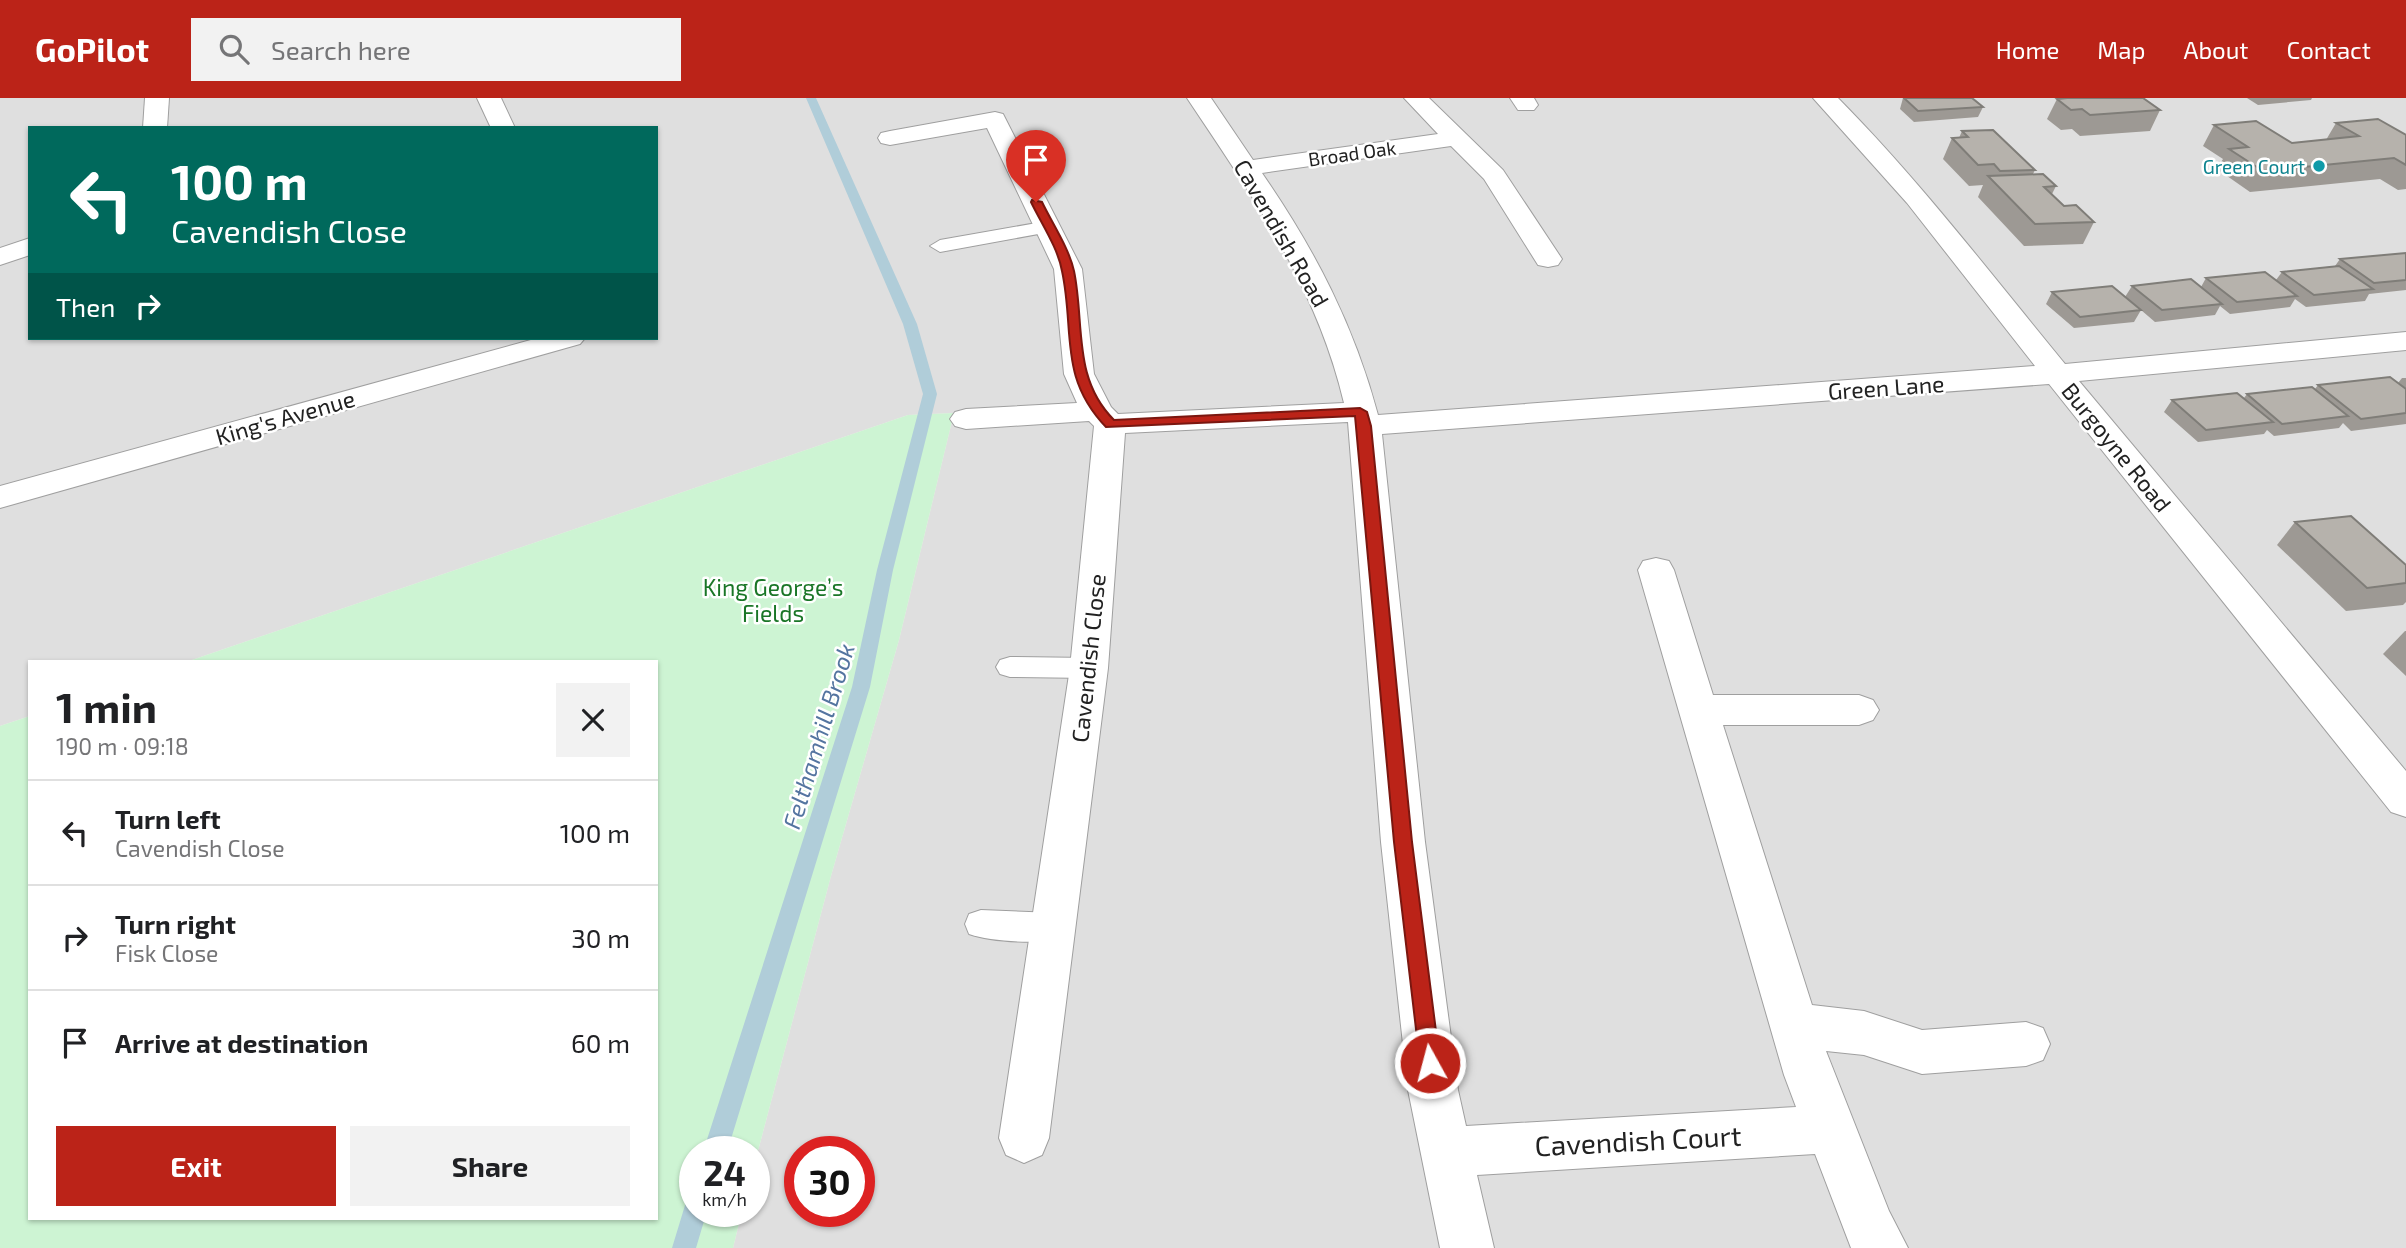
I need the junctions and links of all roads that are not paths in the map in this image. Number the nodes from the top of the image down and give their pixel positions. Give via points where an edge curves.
1 (158, 98) edge
2 (489, 98) edge
3 (1199, 98) edge
4 (1416, 98) edge
5 (1825, 98) edge
6 (155, 126) edge
7 (502, 126) edge
8 (890, 138) dead end
9 (1458, 138) junction
10 (1247, 168) junction
11 (1048, 227) junction
12 (940, 246) dead end
13 (28, 247) edge
14 (0, 257) edge
15 (1548, 259) dead end
16 (563, 340) edge
17 (2406, 341) edge
18 (2057, 374) junction
19 (1104, 417) junction
20 (966, 419) dead end
21 (1363, 419) junction
22 (0, 497) edge
23 (1656, 570) dead end
24 (1010, 667) dead end
25 (1089, 668) junction
26 (1699, 710) junction
27 (1859, 710) dead end
28 (2406, 800) edge
29 (981, 924) dead end
30 (1055, 927) junction
31 (1795, 1025) junction
32 (2026, 1044) dead end
33 (1831, 1129) junction
34 (1024, 1138) dead end
35 (1445, 1152) junction
36 (1466, 1248) edge
37 (1881, 1248) edge

1 - 6 street
2 - 7 street
3 - 10 street, Cavendish Road
4 - 9 street
5 - 18 street, Burgoyne Road via 1909,188
8 - 11 street via 995,119
9 - 10 street, Broad Oak
9 - 15 street via 1494,175
10 - 21 street, Cavendish Road via 1318,286 1351,370
11 - 12 lane
11 - 19 street via 1068,269 1079,374
13 - 14 street
16 - 22 street, King's Avenue
17 - 18 street, Green Lane
18 - 21 street, Green Lane
18 - 28 street, Burgoyne Road
19 - 20 street
19 - 21 street
19 - 25 street, Cavendish Close
21 - 35 street, Cavendish Road via 1403,842 1433,1090
23 - 26 street
24 - 25 lane
25 - 30 street, Cavendish Close
26 - 27 street
26 - 31 street
29 - 30 lane
30 - 34 street, Cavendish Close
31 - 32 street via 1864,1033 1922,1052
31 - 33 street
33 - 35 street, Cavendish Court
33 - 37 street
35 - 36 street, Cavendish Road

